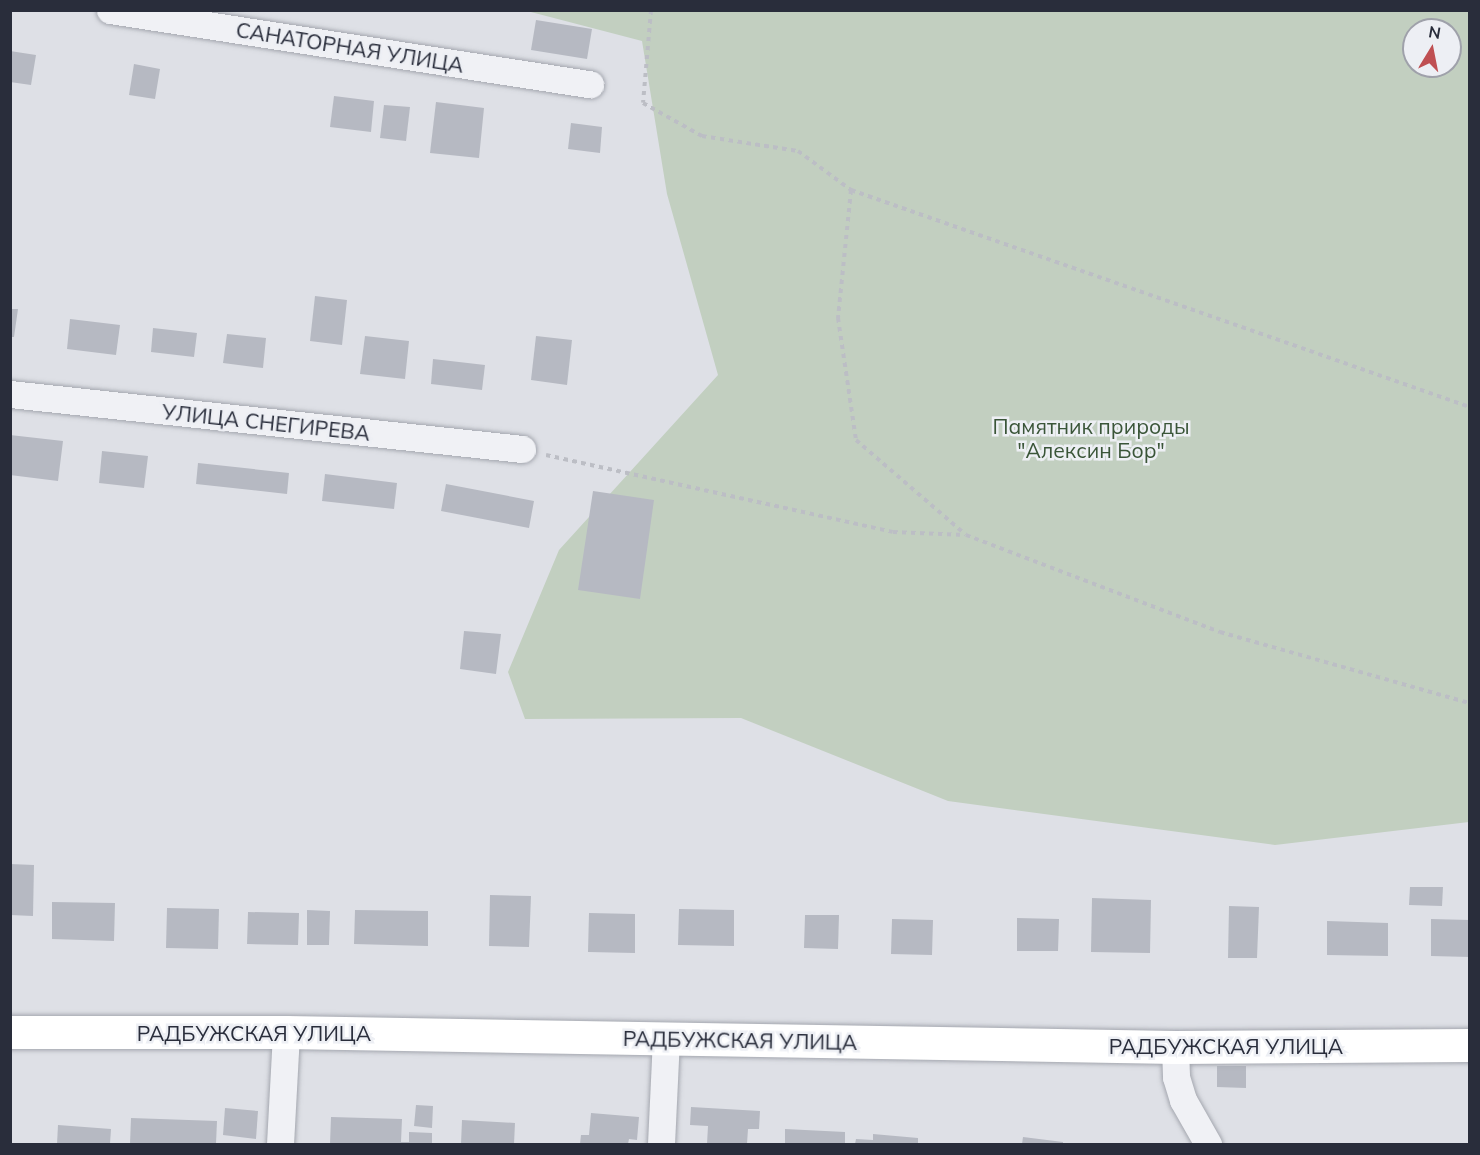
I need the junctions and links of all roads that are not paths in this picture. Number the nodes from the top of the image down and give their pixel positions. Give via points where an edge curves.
1 (110, 10) edge
2 (590, 84) dead end
3 (10, 394) edge
4 (522, 449) road end
5 (10, 1032) edge
6 (286, 1032) junction
7 (666, 1039) junction
8 (1470, 1045) edge
9 (1175, 1047) junction
10 (280, 1144) edge
11 (661, 1144) edge
12 (1209, 1144) edge

1 - 2 street, САНАТОРНАЯ УЛИЦА
3 - 4 street, УЛИЦА СНЕГИРЕВА
5 - 6 main road, РАДБУЖСКАЯ УЛИЦА
6 - 7 main road, РАДБУЖСКАЯ УЛИЦА
6 - 10 street
7 - 9 main road, РАДБУЖСКАЯ УЛИЦА
7 - 11 street
8 - 9 main road, РАДБУЖСКАЯ УЛИЦА
9 - 12 street via 1176,1077 1183,1100

